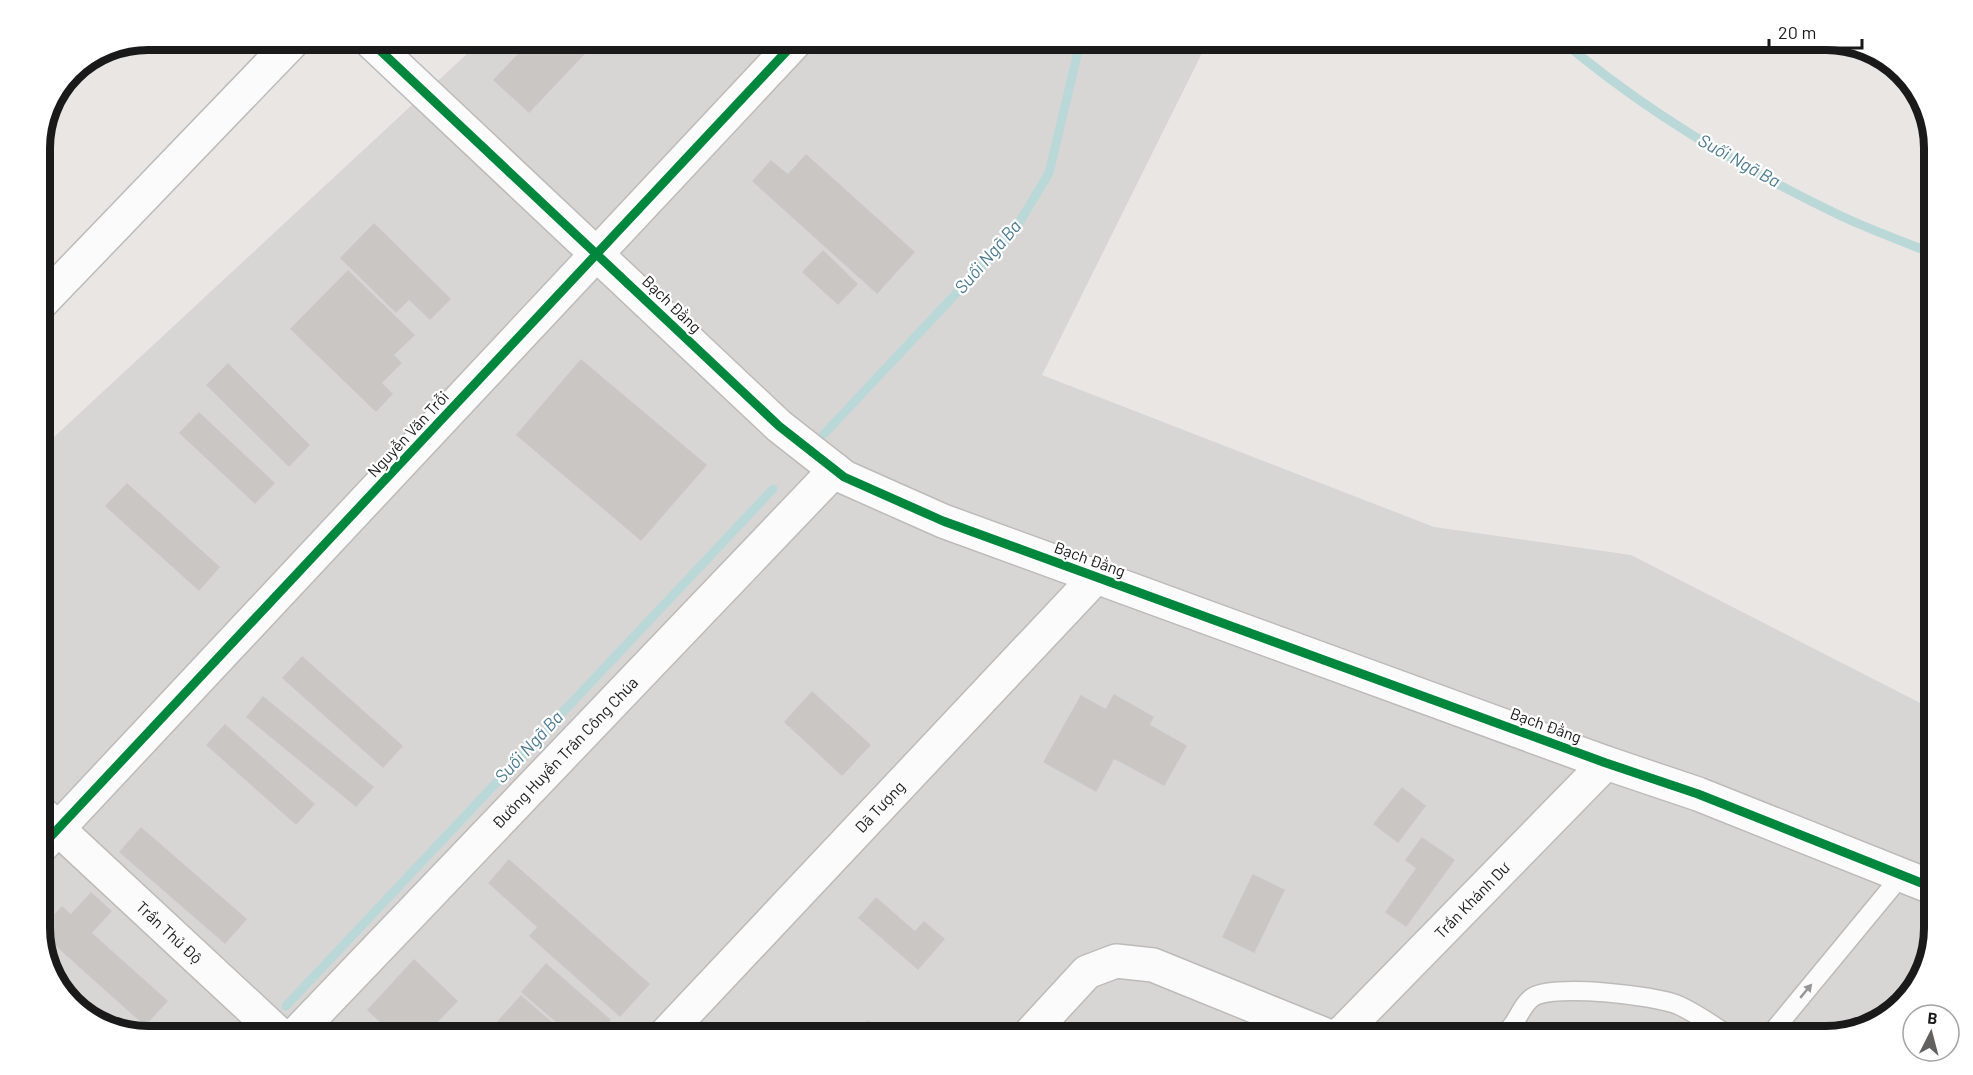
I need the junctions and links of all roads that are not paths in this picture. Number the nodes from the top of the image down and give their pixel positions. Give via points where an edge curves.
1 (284, 50) edge
2 (380, 50) edge
3 (788, 50) edge
4 (597, 254) junction
5 (50, 294) edge
6 (835, 470) junction
7 (1096, 577) junction
8 (1606, 763) junction
9 (50, 825) edge
10 (50, 833) edge
11 (1901, 876) junction
12 (1924, 884) edge
13 (269, 1025) edge
14 (305, 1025) edge
15 (674, 1025) edge
16 (1038, 1025) edge
17 (1301, 1025) edge
18 (1350, 1025) edge
19 (1514, 1025) edge
20 (1712, 1025) edge
21 (1778, 1025) edge

1 - 5 street
2 - 4 street, Bạch Đằng
3 - 4 street, Nguyễn Văn Trỗi
4 - 6 street, Bạch Đằng via 779,426
4 - 9 street, Nguyễn Văn Trỗi
6 - 7 street, Bạch Đằng via 943,521
6 - 14 street, Đường Huyền Trân Công Chúa
7 - 8 street, Bạch Đằng
7 - 15 street, Dã Tượng
8 - 11 street, Bạch Đằng via 1698,794
8 - 18 street, Trần Khánh Dư
10 - 13 street, Trần Thủ Độ
11 - 12 street, Bạch Đằng
21 -> 11 lane
16 - 17 street via 1088,972 1116,961 1153,964
19 - 20 lane via 1530,999 1561,991 1652,997 1677,1005

